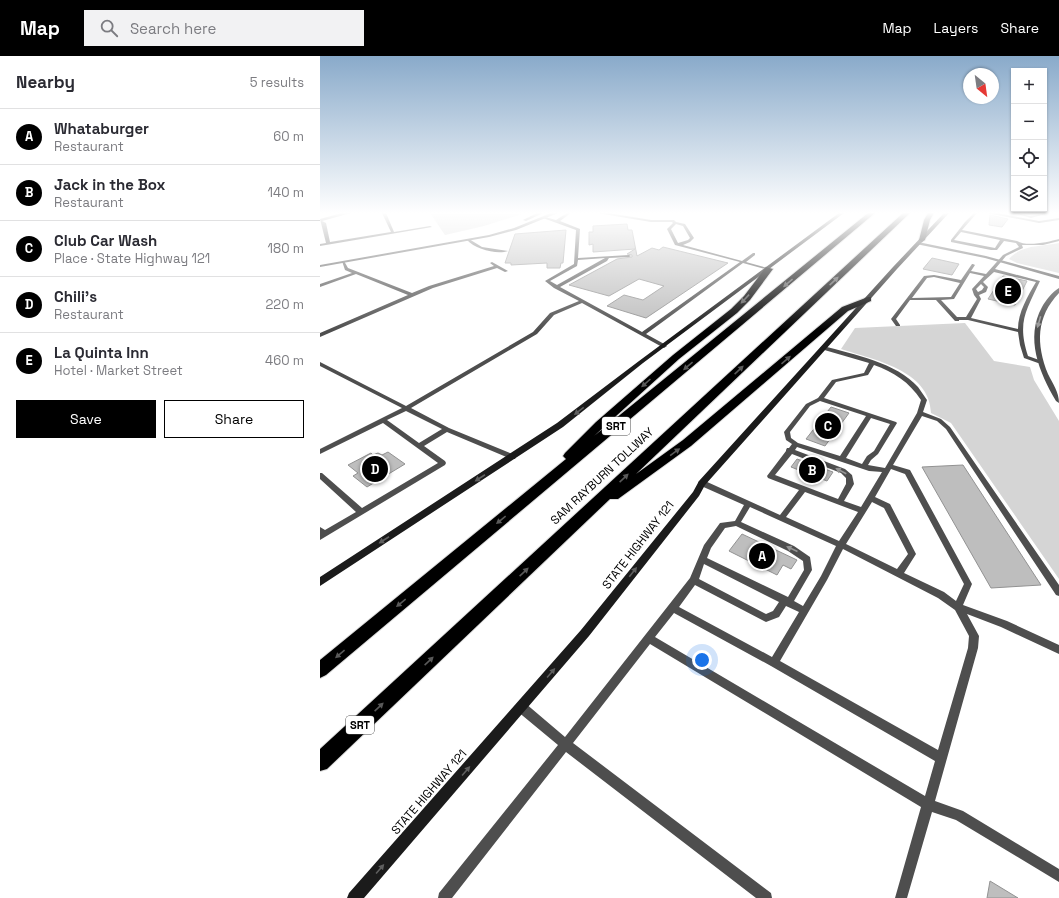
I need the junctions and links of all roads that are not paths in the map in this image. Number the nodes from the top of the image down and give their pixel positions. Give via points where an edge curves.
1 (371, 252) edge
2 (393, 252) edge
3 (577, 252) edge
4 (705, 252) edge
5 (791, 252) edge
6 (826, 252) edge
7 (866, 252) edge
8 (910, 252) edge
9 (965, 252) edge
10 (1009, 252) edge
11 (754, 254) dead end
12 (629, 256) dead end
13 (607, 257) junction
14 (577, 259) junction
15 (320, 260) edge
16 (999, 261) junction
17 (343, 262) junction
18 (742, 262) junction
19 (492, 263) dead end
20 (973, 265) dead end
21 (320, 266) edge
22 (498, 266) junction
23 (769, 269) junction
24 (506, 270) dead end
25 (992, 270) junction
26 (969, 272) junction
27 (355, 273) junction
28 (987, 275) junction
29 (1059, 278) edge
30 (962, 282) junction
31 (982, 282) junction
32 (320, 286) edge
33 (556, 287) junction
34 (1059, 290) edge
35 (412, 295) junction
36 (976, 295) junction
37 (937, 298) junction
38 (868, 299) junction
39 (909, 299) junction
40 (582, 301) junction
41 (968, 319) junction
42 (898, 325) dead end
43 (1020, 331) junction
44 (642, 334) junction
45 (320, 335) edge
46 (664, 346) junction
47 (823, 348) junction
48 (1040, 362) junction
49 (872, 363) junction
50 (320, 364) edge
51 (820, 399) junction
52 (1059, 401) edge
53 (407, 408) junction
54 (920, 414) junction
55 (870, 415) junction
56 (384, 421) junction
57 (447, 429) junction
58 (796, 444) junction
59 (419, 446) junction
60 (790, 450) junction
61 (320, 452) edge
62 (513, 457) junction
63 (842, 459) junction
64 (864, 466) junction
65 (888, 468) junction
66 (320, 475) edge
67 (702, 483) junction
68 (804, 488) junction
69 (870, 498) junction
70 (840, 502) junction
71 (748, 504) junction
72 (519, 506) junction
73 (863, 511) junction
74 (361, 512) junction
75 (781, 519) junction
76 (737, 523) junction
77 (575, 524) junction
78 (322, 534) edge
79 (841, 545) junction
80 (702, 559) junction
81 (898, 573) junction
82 (694, 580) junction
83 (320, 582) edge
84 (1059, 592) edge
85 (787, 601) junction
86 (958, 607) junction
87 (673, 608) junction
88 (805, 610) junction
89 (648, 638) junction
90 (1059, 650) edge
91 (774, 663) junction
92 (320, 670) edge
93 (521, 707) junction
94 (565, 744) junction
95 (941, 758) junction
96 (320, 762) edge
97 (928, 805) junction
98 (1059, 876) edge
99 (354, 898) edge
100 (444, 898) edge
101 (766, 898) edge
102 (901, 898) edge

1 - 15 street
2 - 17 street
3 - 14 lane
4 - 18 lane
5 - 23 main road
6 -> 72 highway, SRT
77 -> 7 highway, SAM RAYBURN TOLLWAY / SRT
8 - 38 main road, STATE HIGHWAY 121
9 - 16 street
10 - 16 lane
11 - 18 lane
12 - 13 lane
13 - 14 lane
13 - 33 lane via 606,260
14 - 33 lane via 576,265 547,281
16 - 25 lane
16 - 29 street
17 - 21 street
17 - 27 lane via 346,269
18 - 23 lane
18 - 44 lane
19 - 22 lane
20 - 26 lane
22 - 24 lane
22 - 35 lane
23 - 46 main road
23 -> 72 highway via 734,311 676,357 600,424
25 - 28 lane
25 - 43 lane via 1038,281 1019,322
26 - 28 lane
26 - 30 lane
27 - 32 lane
27 - 35 lane
28 - 31 lane
30 - 37 lane via 952,298
30 - 39 lane via 934,276 926,277
31 - 36 lane via 974,289
31 - 36 lane via 986,287
33 - 40 lane
34 -> 48 street via 1044,306 1037,324 1036,342
35 - 45 lane
36 - 41 lane via 979,299
37 - 39 lane
37 - 41 lane via 957,320
38 - 47 main road, STATE HIGHWAY 121
77 -> 38 highway via 687,444 845,309
39 - 42 lane via 893,319
40 - 44 lane
40 - 53 lane via 552,314 535,333
41 - 43 lane
43 - 48 lane via 1026,357
44 - 46 lane
46 -> 62 main road via 560,425
47 - 49 lane
47 - 67 main road, STATE HIGHWAY 121
48 - 52 street via 1048,383
49 - 51 lane via 866,374 834,381
49 - 54 lane via 910,381 924,400
50 - 53 lane
51 - 55 lane via 840,408
51 - 58 lane via 808,405 787,432 788,439
53 - 56 lane
53 - 57 lane
54 - 65 lane
54 - 84 lane via 939,420 948,428
55 - 63 lane
55 - 64 lane via 894,423
56 - 59 lane
56 - 61 lane
57 - 59 lane
57 - 62 lane
58 - 60 lane
58 - 63 lane via 812,445
59 - 74 lane via 443,463
60 - 68 lane via 770,476
70 -> 60 lane via 850,484 850,476
62 -> 83 main road
63 - 64 lane
64 - 65 lane
65 - 69 lane
65 - 86 lane via 908,472 968,584
66 - 74 lane
67 - 71 lane
93 -> 67 main road, STATE HIGHWAY 121 via 585,633 696,494
68 - 70 lane
68 - 75 lane
69 - 73 lane
69 - 81 lane via 887,506 912,554
70 - 73 lane
71 - 75 lane
71 - 76 lane
72 -> 92 highway, SRT
73 - 79 lane
74 - 78 lane
75 - 79 lane
76 - 80 lane via 723,525 706,547
85 -> 76 lane via 808,570 807,559
96 -> 77 highway, SAM RAYBURN TOLLWAY / SRT
79 - 81 lane
79 - 88 lane
80 - 82 lane
80 - 85 lane
81 - 86 lane via 941,595
82 - 85 lane via 766,618 776,614
82 - 87 lane
85 - 88 lane
86 - 90 lane via 1004,624
86 - 95 lane via 974,636 973,648
87 - 89 lane
87 - 91 lane
88 - 91 lane
89 - 94 lane
89 - 97 lane
91 - 95 lane
93 - 94 lane
99 -> 93 main road, STATE HIGHWAY 121
94 - 100 lane
94 - 101 lane
95 - 97 lane
97 - 98 lane via 959,815
97 - 102 lane

